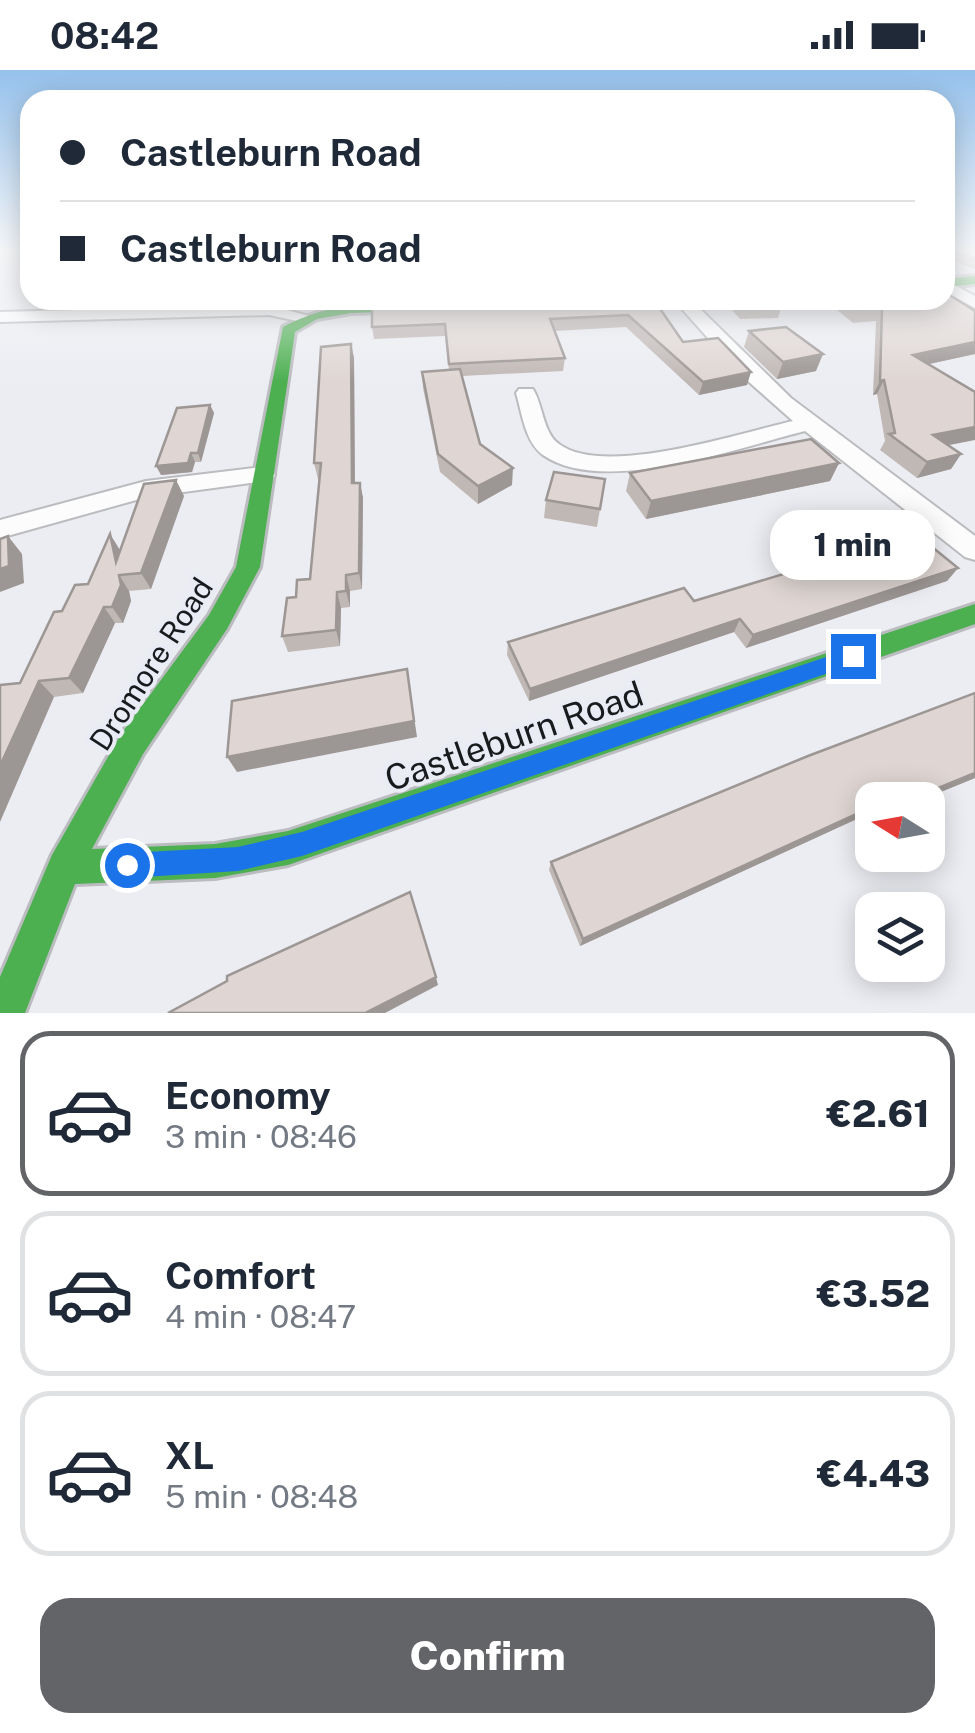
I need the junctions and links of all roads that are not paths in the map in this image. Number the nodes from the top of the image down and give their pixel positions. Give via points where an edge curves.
1 (334, 310) edge
2 (691, 310) edge
3 (0, 317) edge
4 (306, 318) junction
5 (526, 393) dead end
6 (812, 422) junction
7 (264, 475) junction
8 (0, 528) edge
9 (975, 550) edge
10 (975, 614) edge
11 (64, 867) junction
12 (5, 1013) edge

1 - 4 street
2 - 6 street
3 - 4 street via 281,310
4 - 7 street, Dromore Road via 283,340
5 - 6 street via 547,446 586,463 626,462
6 - 9 street
7 - 8 street via 136,491
7 - 11 street, Dromore Road via 248,567 236,591 132,744
10 - 11 street, Castleburn Road via 302,844 215,862
11 - 12 street, Dromore Road

